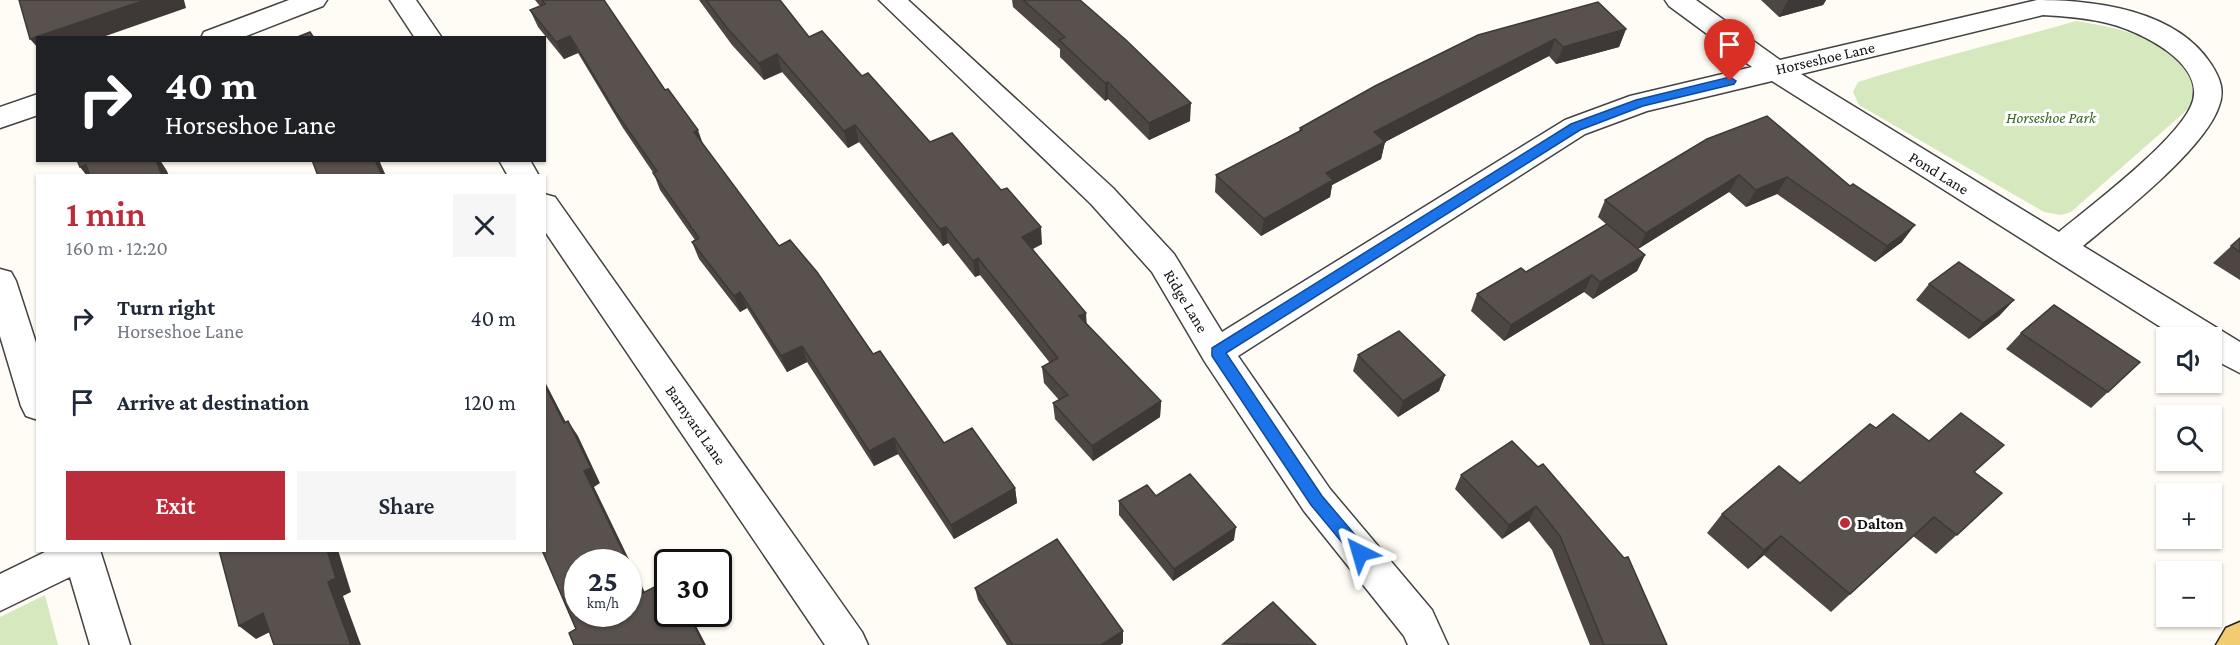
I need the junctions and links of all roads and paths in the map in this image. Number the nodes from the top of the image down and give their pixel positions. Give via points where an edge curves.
1 (314, 0) edge
2 (403, 0) edge
3 (892, 0) edge
4 (1678, 0) edge
5 (219, 36) edge
6 (428, 36) edge
7 (1775, 70) junction
8 (36, 105) edge
9 (0, 118) edge
10 (546, 208) edge
11 (2060, 249) junction
12 (0, 281) edge
13 (2187, 327) edge
14 (2222, 348) edge
15 (1217, 352) junction
16 (2240, 359) edge
17 (36, 399) edge
18 (81, 552) edge
19 (0, 593) edge
20 (2240, 641) edge
21 (110, 645) edge
22 (848, 645) edge
23 (1428, 645) edge
24 (2236, 645) edge

1 - 5 street
2 - 6 street
3 - 15 street, Ridge Lane via 1102,196 1163,263
4 - 7 street, Pond Lane
7 - 11 street, Pond Lane
7 - 11 street, Horseshoe Lane via 2043,8 2100,11 2160,33 2192,56 2203,72 2209,94 2205,111 2183,140
7 - 15 street, Horseshoe Lane via 1640,103 1575,127
8 - 9 street
10 - 22 street, Barnyard Lane
11 - 13 street, Pond Lane
12 - 17 street
14 - 16 street
15 - 23 street, Ridge Lane via 1317,501 1418,622
18 - 19 street
18 - 21 street
20 - 24 main road

